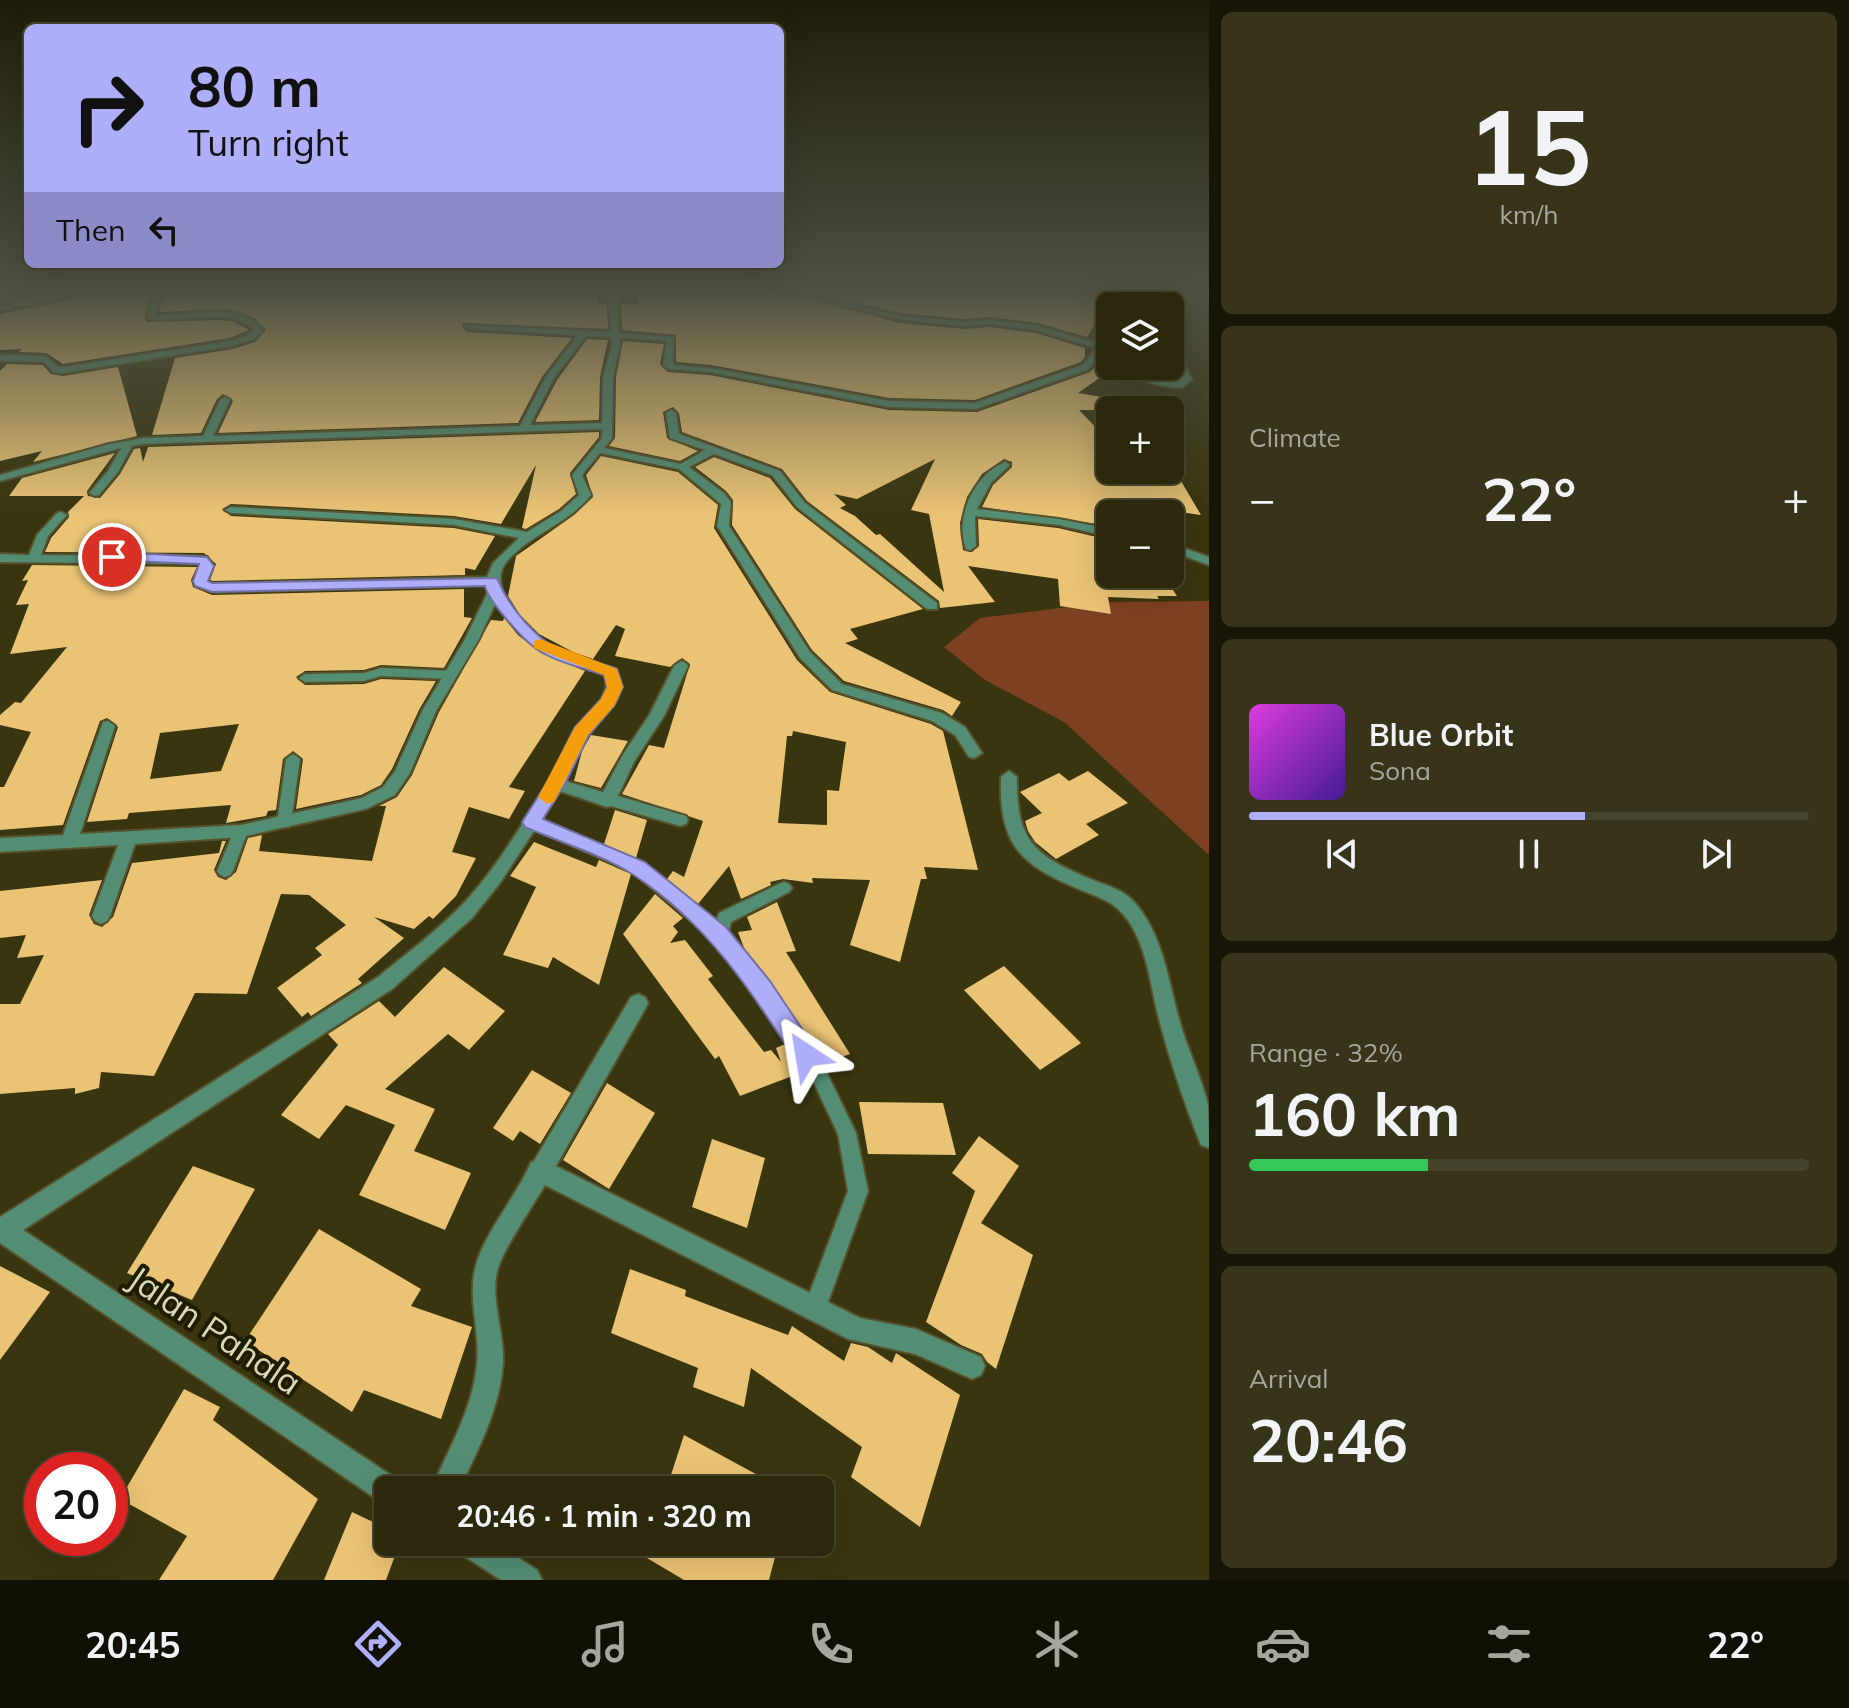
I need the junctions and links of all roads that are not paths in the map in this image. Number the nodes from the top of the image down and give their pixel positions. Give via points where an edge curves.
1 (54, 368) edge
2 (77, 368) edge
3 (557, 368) edge
4 (610, 368) edge
5 (681, 368) edge
6 (1084, 368) edge
7 (225, 400) dead end
8 (671, 413) dead end
9 (606, 426) junction
10 (524, 429) junction
11 (207, 438) junction
12 (128, 444) junction
13 (599, 450) junction
14 (713, 450) junction
15 (1005, 465) dead end
16 (682, 467) junction
17 (0, 478) edge
18 (95, 493) dead end
19 (231, 510) dead end
20 (971, 512) junction
21 (61, 515) dead end
22 (1096, 530) edge
23 (529, 536) junction
24 (970, 546) dead end
25 (1184, 552) edge
26 (34, 557) junction
27 (0, 558) edge
28 (1209, 561) edge
29 (493, 587) junction
30 (932, 606) dead end
31 (681, 666) dead end
32 (452, 675) junction
33 (305, 678) dead end
34 (108, 726) dead end
35 (974, 753) dead end
36 (293, 759) dead end
37 (1009, 777) dead end
38 (556, 784) junction
39 (607, 801) junction
40 (680, 820) dead end
41 (532, 822) junction
42 (284, 823) junction
43 (241, 831) junction
44 (128, 840) junction
45 (69, 842) junction
46 (0, 845) edge
47 (225, 871) dead end
48 (784, 888) dead end
49 (101, 916) dead end
50 (719, 934) junction
51 (638, 1003) dead end
52 (1209, 1137) edge
53 (539, 1170) junction
54 (1, 1230) edge
55 (815, 1308) junction
56 (972, 1366) dead end
57 (451, 1476) edge
58 (374, 1481) edge
59 (490, 1556) edge
60 (527, 1580) edge

1 - 2 street
3 - 10 street
4 - 9 street
5 - 6 lane via 923,407 976,406
7 - 11 street
8 - 14 street via 674,436
9 - 10 street
9 - 13 street via 607,438
10 - 11 street
11 - 12 street
12 - 17 street
12 - 18 street
13 - 16 street
13 - 23 street via 577,475 585,495 580,502
14 - 16 street
14 - 30 street via 776,473 801,505
15 - 20 street via 983,483
16 - 35 street via 727,504 723,526 805,655 837,687 937,717 960,731
19 - 23 street via 454,522
20 - 22 street
20 - 24 street
21 - 26 street via 49,525
23 - 29 street via 495,567
25 - 28 street
26 - 27 street
26 - 29 street via 203,560 207,566 200,581 212,588
29 - 32 street
29 - 38 street via 521,627 542,646 611,672 615,687 608,702 581,732
31 - 39 street
32 - 33 lane via 381,672
32 - 42 street via 389,791 366,803
34 - 45 street
36 - 42 lane
37 - 52 street via 1007,808 1020,844 1040,862 1130,908 1157,970
38 - 39 street
38 - 41 street
39 - 40 street
41 - 50 lane via 638,868
41 - 54 street via 466,913 385,983
42 - 43 street
43 - 44 street
43 - 47 lane
44 - 45 street
44 - 49 street
45 - 46 street
48 - 50 lane via 725,918
50 - 55 lane via 820,1077 847,1133 858,1191
51 - 53 street
53 - 55 street
53 - 57 street via 488,1262 483,1287 489,1381
54 - 58 street, Jalan Pahala
55 - 56 street via 857,1330 916,1342
59 - 60 street

